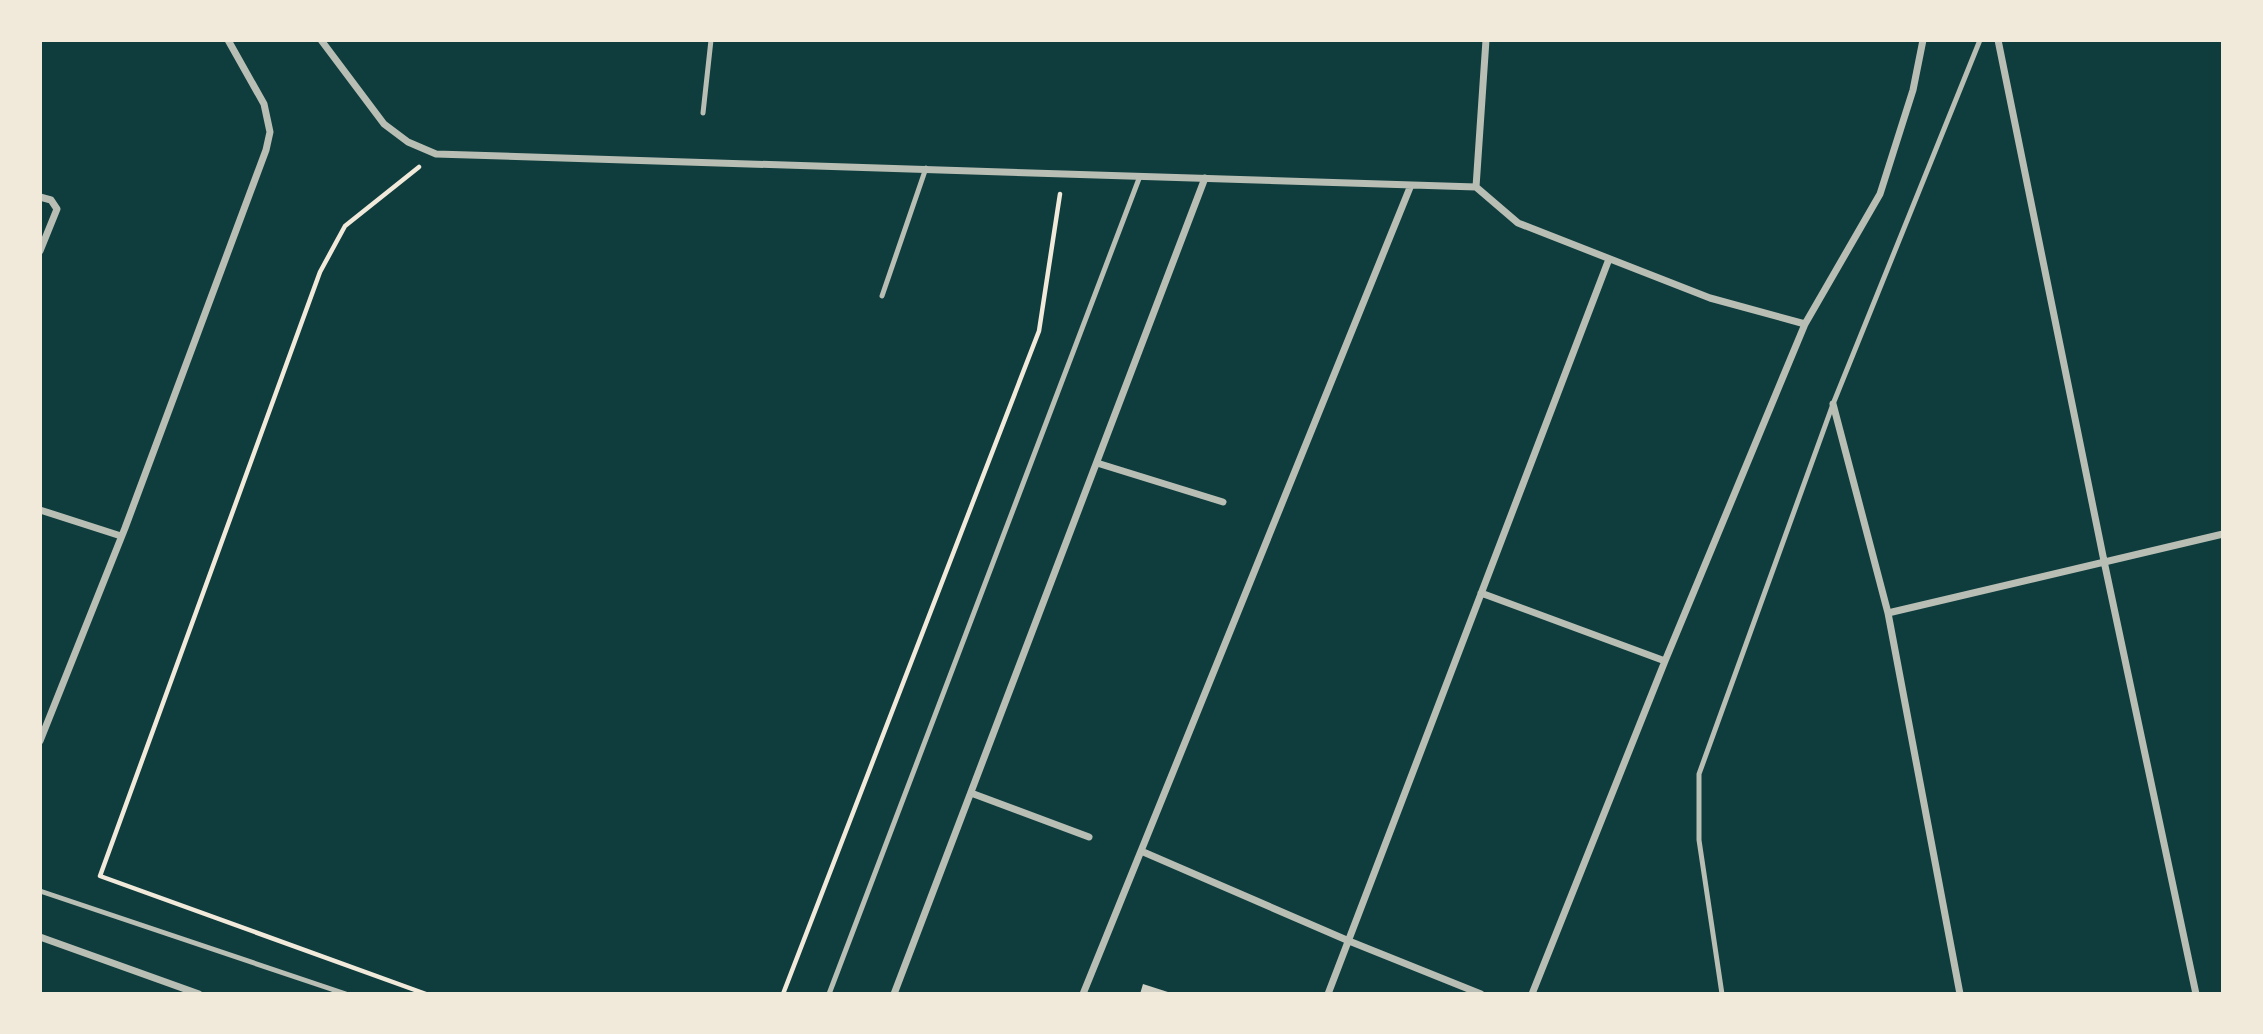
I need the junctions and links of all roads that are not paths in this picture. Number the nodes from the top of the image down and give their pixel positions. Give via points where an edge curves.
1 (228, 40) edge
2 (321, 40) edge
3 (710, 40) edge
4 (1486, 40) edge
5 (1923, 40) edge
6 (1980, 40) edge
7 (1998, 40) edge
8 (703, 113) dead end
9 (926, 168) junction
10 (1140, 176) junction
11 (1205, 178) junction
12 (1411, 185) junction
13 (1476, 187) junction
14 (40, 197) edge
15 (40, 251) edge
16 (1609, 258) junction
17 (882, 296) dead end
18 (1805, 324) junction
19 (1833, 404) junction
20 (1097, 463) junction
21 (1223, 502) dead end
22 (40, 510) edge
23 (2223, 534) edge
24 (121, 536) junction
25 (2104, 561) junction
26 (1480, 593) junction
27 (1888, 614) junction
28 (1665, 661) junction
29 (40, 741) edge
30 (971, 793) junction
31 (1089, 836) dead end
32 (1141, 851) junction
33 (40, 891) edge
34 (40, 937) edge
35 (1349, 941) junction
36 (199, 994) edge
37 (346, 994) edge
38 (830, 994) edge
39 (894, 994) edge
40 (1083, 994) edge
41 (1328, 994) edge
42 (1481, 994) edge
43 (1532, 994) edge
44 (1721, 994) edge
45 (1960, 994) edge
46 (2196, 994) edge

1 - 24 street via 264,104 270,132
2 - 9 street via 384,124 408,142 436,154
3 - 8 lane
4 - 13 street
5 - 18 street via 1913,90 1880,194
6 - 19 lane
7 - 25 street
9 - 10 street
9 - 17 lane
10 - 11 street
10 - 38 lane
11 - 12 street
11 - 20 street
12 - 13 street
12 - 32 street
13 - 16 street via 1518,223
14 - 15 street via 51,200 57,209
16 - 18 street via 1710,298
16 - 26 street
18 - 28 street
19 - 27 street
19 - 44 lane via 1699,774 1699,840
20 - 21 street
20 - 30 street
22 - 24 street
23 - 25 street
24 - 29 street
25 - 27 street
25 - 46 street
26 - 28 street
26 - 35 street
27 - 45 street
28 - 43 street
30 - 31 street
30 - 39 street
32 - 35 street
32 - 40 street
33 - 37 lane
34 - 36 street
35 - 41 street
35 - 42 street

